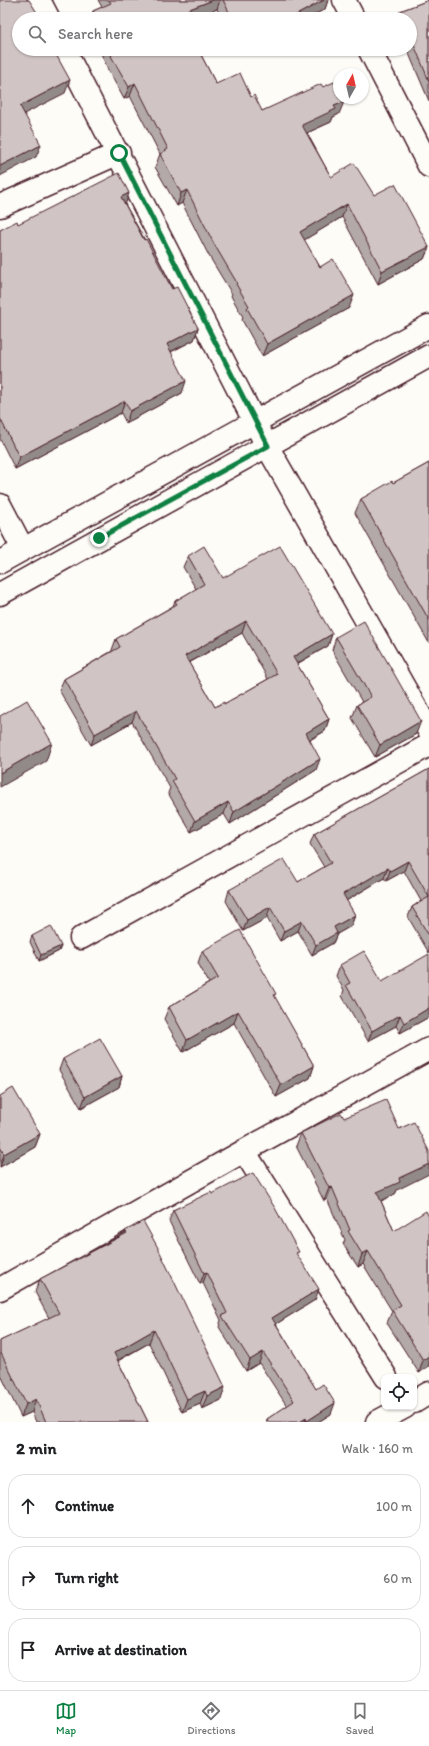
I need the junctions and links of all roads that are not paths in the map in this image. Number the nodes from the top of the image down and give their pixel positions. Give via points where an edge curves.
1 (39, 0) edge
2 (344, 0) edge
3 (45, 12) edge
4 (350, 12) edge
5 (68, 56) edge
6 (373, 56) edge
7 (119, 153) junction
8 (429, 166) edge
9 (0, 206) edge
10 (429, 326) edge
11 (429, 356) edge
12 (256, 422) junction
13 (268, 446) junction
14 (0, 505) edge
15 (23, 549) junction
16 (0, 562) edge
17 (0, 594) edge
18 (429, 731) edge
19 (429, 745) edge
20 (81, 938) dead end
21 (429, 1049) edge
22 (244, 1151) junction
23 (0, 1289) edge
24 (384, 1374) edge
25 (429, 1393) edge
26 (417, 1400) edge
27 (400, 1410) edge
28 (407, 1410) edge
29 (378, 1422) edge
30 (414, 1422) edge

1 - 3 street
2 - 4 street
5 - 7 street
6 - 8 street
7 - 9 street
7 - 12 street
10 - 12 street
11 - 13 street
12 - 13 street
12 - 15 street
13 - 17 street
13 - 18 street
14 - 15 street
15 - 16 street
19 - 20 street
21 - 22 street
22 - 23 street
22 - 24 street
25 - 26 street
27 - 29 street
28 - 30 street

